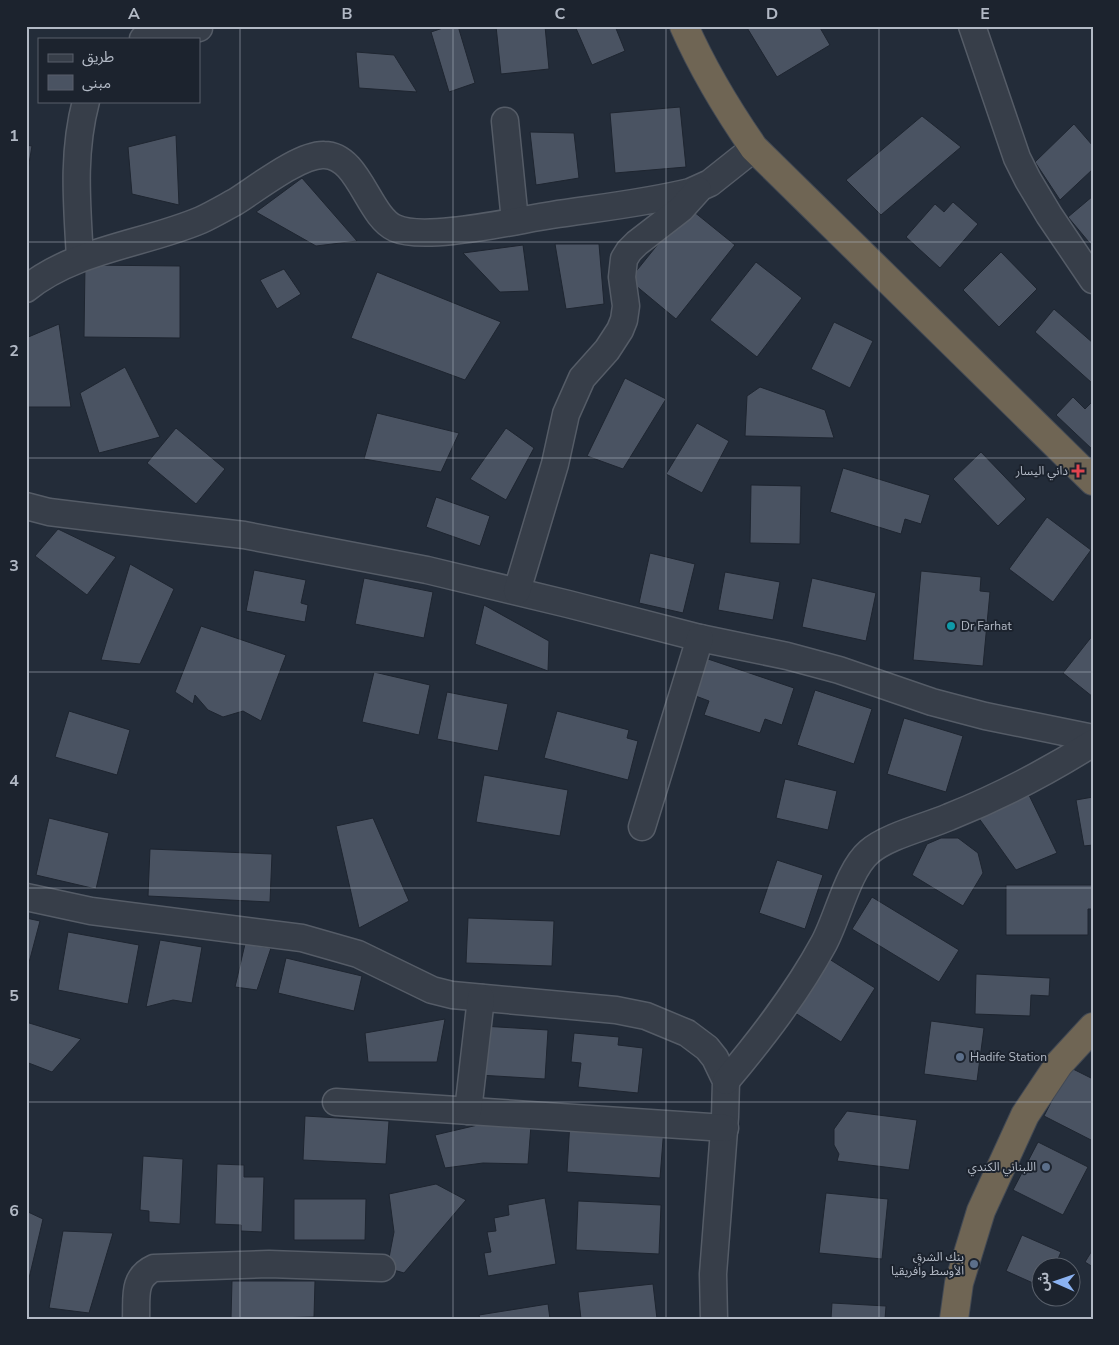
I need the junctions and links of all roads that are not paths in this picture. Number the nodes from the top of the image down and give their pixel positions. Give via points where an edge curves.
1 (684, 26) edge
2 (972, 26) edge
3 (200, 28) dead end
4 (148, 38) edge
5 (86, 102) edge
6 (505, 121) dead end
7 (754, 148) junction
8 (699, 188) junction
9 (514, 220) junction
10 (80, 258) junction
11 (1093, 280) edge
12 (26, 289) edge
13 (1093, 481) edge
14 (26, 506) edge
15 (517, 591) junction
16 (700, 638) junction
17 (1093, 738) edge
18 (1093, 743) edge
19 (642, 827) dead end
20 (26, 897) edge
21 (481, 998) junction
22 (1093, 1027) edge
23 (726, 1081) junction
24 (336, 1102) dead end
25 (468, 1111) junction
26 (725, 1128) junction
27 (382, 1268) dead end
28 (136, 1319) edge
29 (714, 1319) edge
30 (954, 1319) edge

1 - 7 highway via 726,107
2 - 11 street via 1021,165
3 - 4 street
5 - 10 street via 76,152
6 - 9 street
7 - 8 street
7 - 13 highway
8 - 9 street via 680,195
8 - 15 street via 681,209 637,242 624,259 624,320 607,350 582,378 566,414 555,464
9 - 10 street via 438,232 398,230 381,217 347,166 333,156 323,154 287,168 202,219
10 - 12 street
14 - 15 street via 49,512 244,535
15 - 16 street
16 - 17 street via 839,670 932,702 985,716
16 - 19 street
18 - 23 street via 1003,793 870,850 858,866 825,941 805,976
20 - 21 street via 91,911 302,938 358,954 432,990
21 - 23 street via 606,1009 646,1016 698,1040 715,1058
21 - 25 street
22 - 30 highway via 1059,1064 1021,1124 981,1211 959,1283
23 - 26 street
24 - 25 street
25 - 26 street
26 - 29 street via 714,1264
27 - 28 street via 269,1264 154,1268 138,1282

